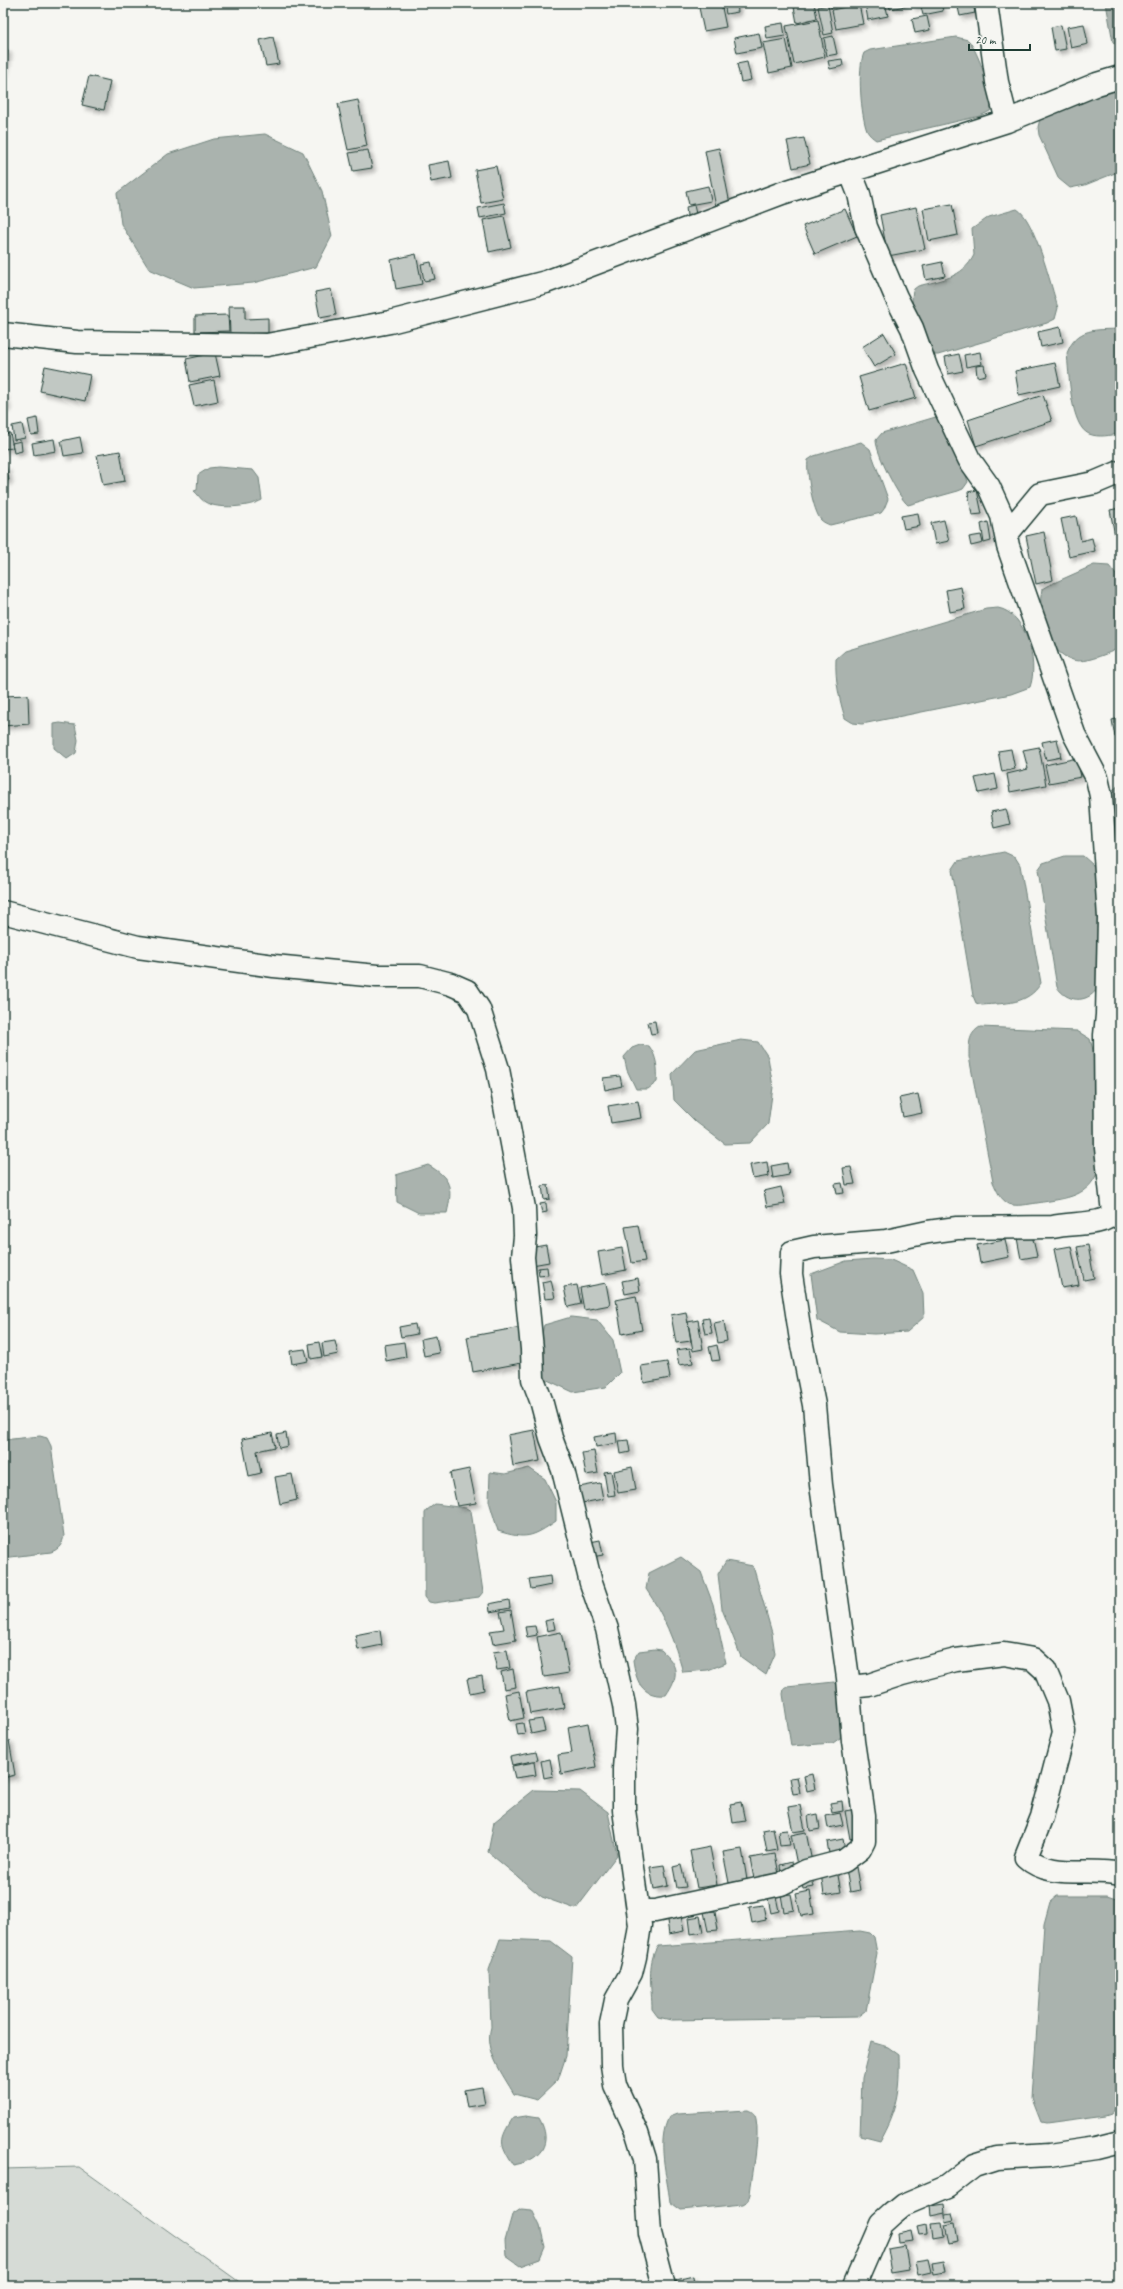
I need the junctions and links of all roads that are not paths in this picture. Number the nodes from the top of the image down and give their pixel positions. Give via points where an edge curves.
1 (986, 3) edge
2 (1120, 77) edge
3 (1007, 121) junction
4 (850, 171) junction
5 (3, 334) edge
6 (1120, 472) edge
7 (1006, 535) junction
8 (3, 912) edge
9 (1114, 941) edge
10 (849, 1688) junction
11 (1120, 1874) edge
12 (638, 1911) junction
13 (1120, 2142) edge
14 (664, 2286) edge
15 (854, 2286) edge

1 - 3 street via 997,82
2 - 3 street
3 - 4 street
4 - 5 street via 782,193 546,282 390,322 267,346 77,342
4 - 7 street via 859,194 866,227 912,328 927,370 969,459 989,487 1002,516
6 - 7 street via 1094,483 1040,494
7 - 9 street via 1074,734 1100,790
8 - 12 street via 138,947 281,967 377,976 420,976 467,991 479,1009 498,1069 524,1208 523,1257 533,1379 563,1470 591,1583 607,1629 624,1705 627,1729 624,1810
9 - 10 street via 1105,1034 1106,1148 1113,1213 1109,1219 1053,1227 957,1228 886,1241 814,1247 792,1252 791,1274 814,1405 820,1486 833,1561
10 - 11 street via 869,1685 956,1660 1004,1654 1033,1659 1045,1670 1052,1684 1064,1732 1042,1817 1026,1857 1033,1864 1046,1869
10 - 12 street via 853,1740 865,1823 864,1841 860,1849 844,1861 806,1872 781,1884 655,1911
12 - 14 street via 640,1925 636,1957 631,1973 616,2000 610,2024 612,2065 615,2085 645,2159 650,2233
13 - 15 street via 1049,2155 997,2158 975,2165 948,2186 903,2205 881,2224

